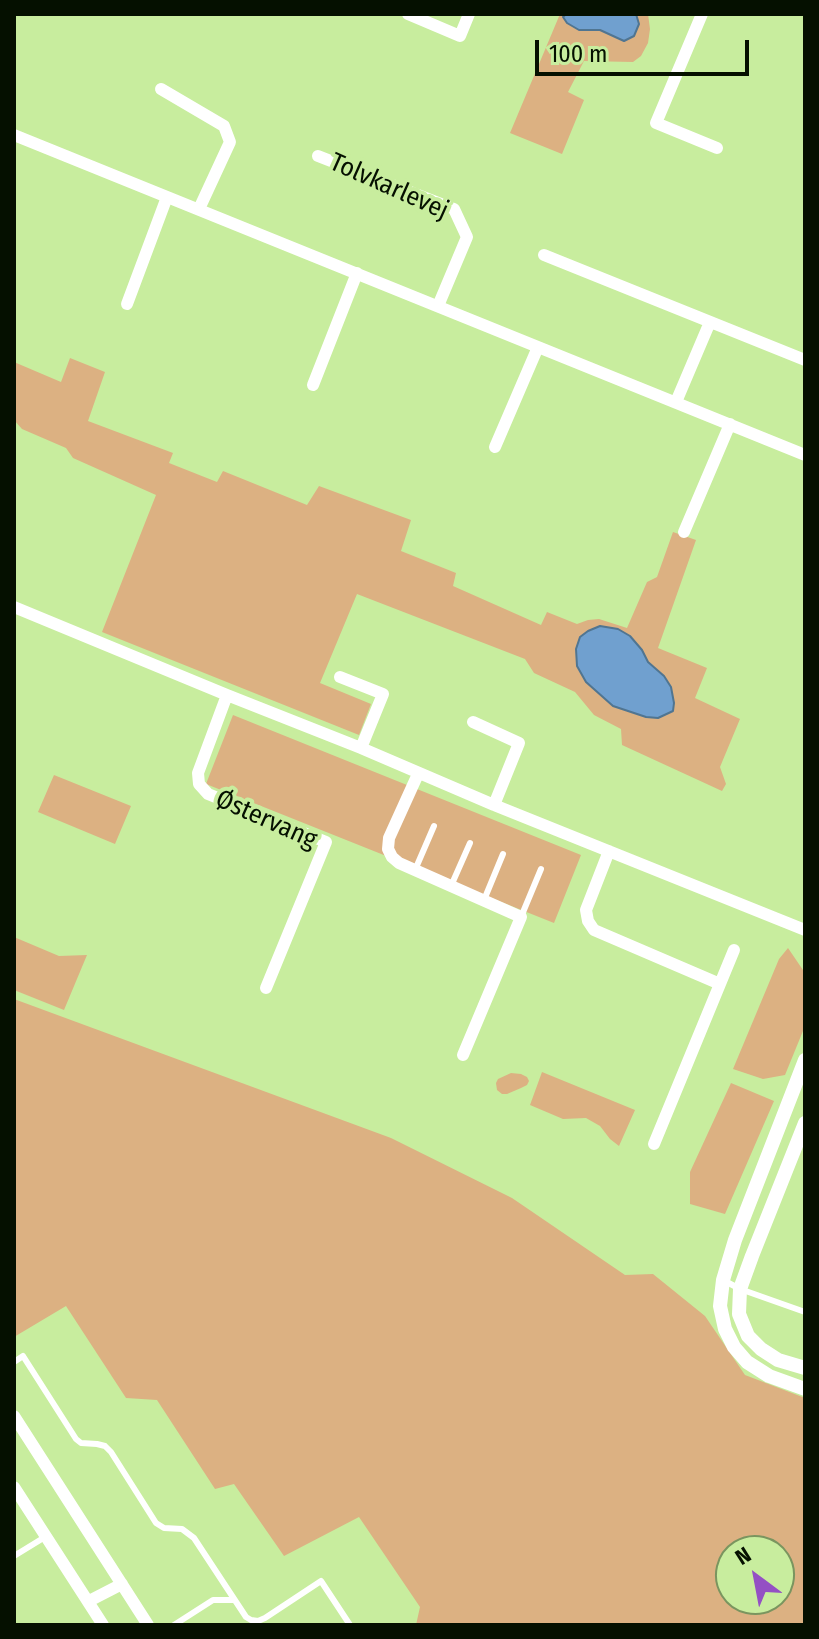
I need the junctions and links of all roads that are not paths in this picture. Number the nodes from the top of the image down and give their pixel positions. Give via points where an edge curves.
1 (408, 14) edge
2 (469, 14) edge
3 (702, 14) edge
4 (161, 89) dead end
5 (14, 135) edge
6 (717, 148) dead end
7 (318, 156) dead end
8 (167, 197) junction
9 (199, 209) junction
10 (544, 255) dead end
11 (357, 273) junction
12 (127, 304) dead end
13 (438, 306) junction
14 (710, 322) junction
15 (538, 347) junction
16 (805, 360) edge
17 (313, 385) dead end
18 (676, 402) junction
19 (730, 424) junction
20 (495, 447) dead end
21 (805, 455) edge
22 (684, 532) dead end
23 (14, 607) edge
24 (340, 677) dead end
25 (227, 695) junction
26 (473, 722) dead end
27 (361, 748) junction
28 (418, 774) junction
29 (494, 805) junction
30 (434, 826) dead end
31 (470, 843) dead end
32 (609, 851) junction
33 (503, 854) dead end
34 (541, 869) dead end
35 (415, 870) junction
36 (451, 886) junction
37 (484, 900) junction
38 (521, 917) junction
39 (805, 930) edge
40 (734, 950) dead end
41 (720, 984) junction
42 (266, 988) dead end
43 (463, 1055) dead end
44 (805, 1060) edge
45 (805, 1123) edge
46 (654, 1144) dead end
47 (723, 1280) junction
48 (740, 1289) junction
49 (805, 1312) edge
50 (14, 1362) edge
51 (805, 1368) edge
52 (805, 1389) edge
53 (14, 1416) edge
54 (14, 1487) edge
55 (46, 1536) junction
56 (14, 1556) edge
57 (122, 1584) junction
58 (234, 1600) junction
59 (89, 1601) junction
60 (103, 1625) edge
61 (148, 1625) edge
62 (174, 1625) edge
63 (350, 1625) edge

1 - 2 street via 460,36
3 - 6 street via 656,123
4 - 9 street via 224,126 230,142
5 - 8 street
7 - 13 street, Tolvkarlevej via 454,209 467,237
8 - 9 street
8 - 12 street
9 - 11 street
10 - 14 street
11 - 13 street
11 - 17 street
13 - 15 street
14 - 16 street
14 - 18 street
15 - 18 street
15 - 20 street
18 - 19 street
19 - 21 street
19 - 22 street
23 - 25 street
24 - 27 street via 383,694
25 - 27 street
25 - 42 street, Østervang via 198,773 199,784 208,794 326,842
26 - 29 street via 519,743
27 - 28 street
28 - 29 street
28 - 35 street via 388,849 399,863
29 - 32 street
30 - 35 lane
31 - 36 lane
32 - 39 street
32 - 41 street via 586,910 594,930
33 - 37 lane
34 - 38 lane
35 - 36 street
36 - 37 street
37 - 38 street
38 - 43 street
40 - 41 street
41 - 46 street
44 - 47 street
45 - 48 street
47 - 48 lane
47 - 52 street via 720,1306 734,1347 769,1376
48 - 49 lane
48 - 51 street via 739,1314 748,1336 778,1360
50 - 58 lane via 23,1356 76,1439 111,1452 156,1523 194,1538
53 - 57 street
54 - 55 street
55 - 56 lane
55 - 59 street
57 - 59 street
57 - 61 street
58 - 62 lane via 213,1600
58 - 63 lane via 246,1617 258,1621 321,1581
59 - 60 street

